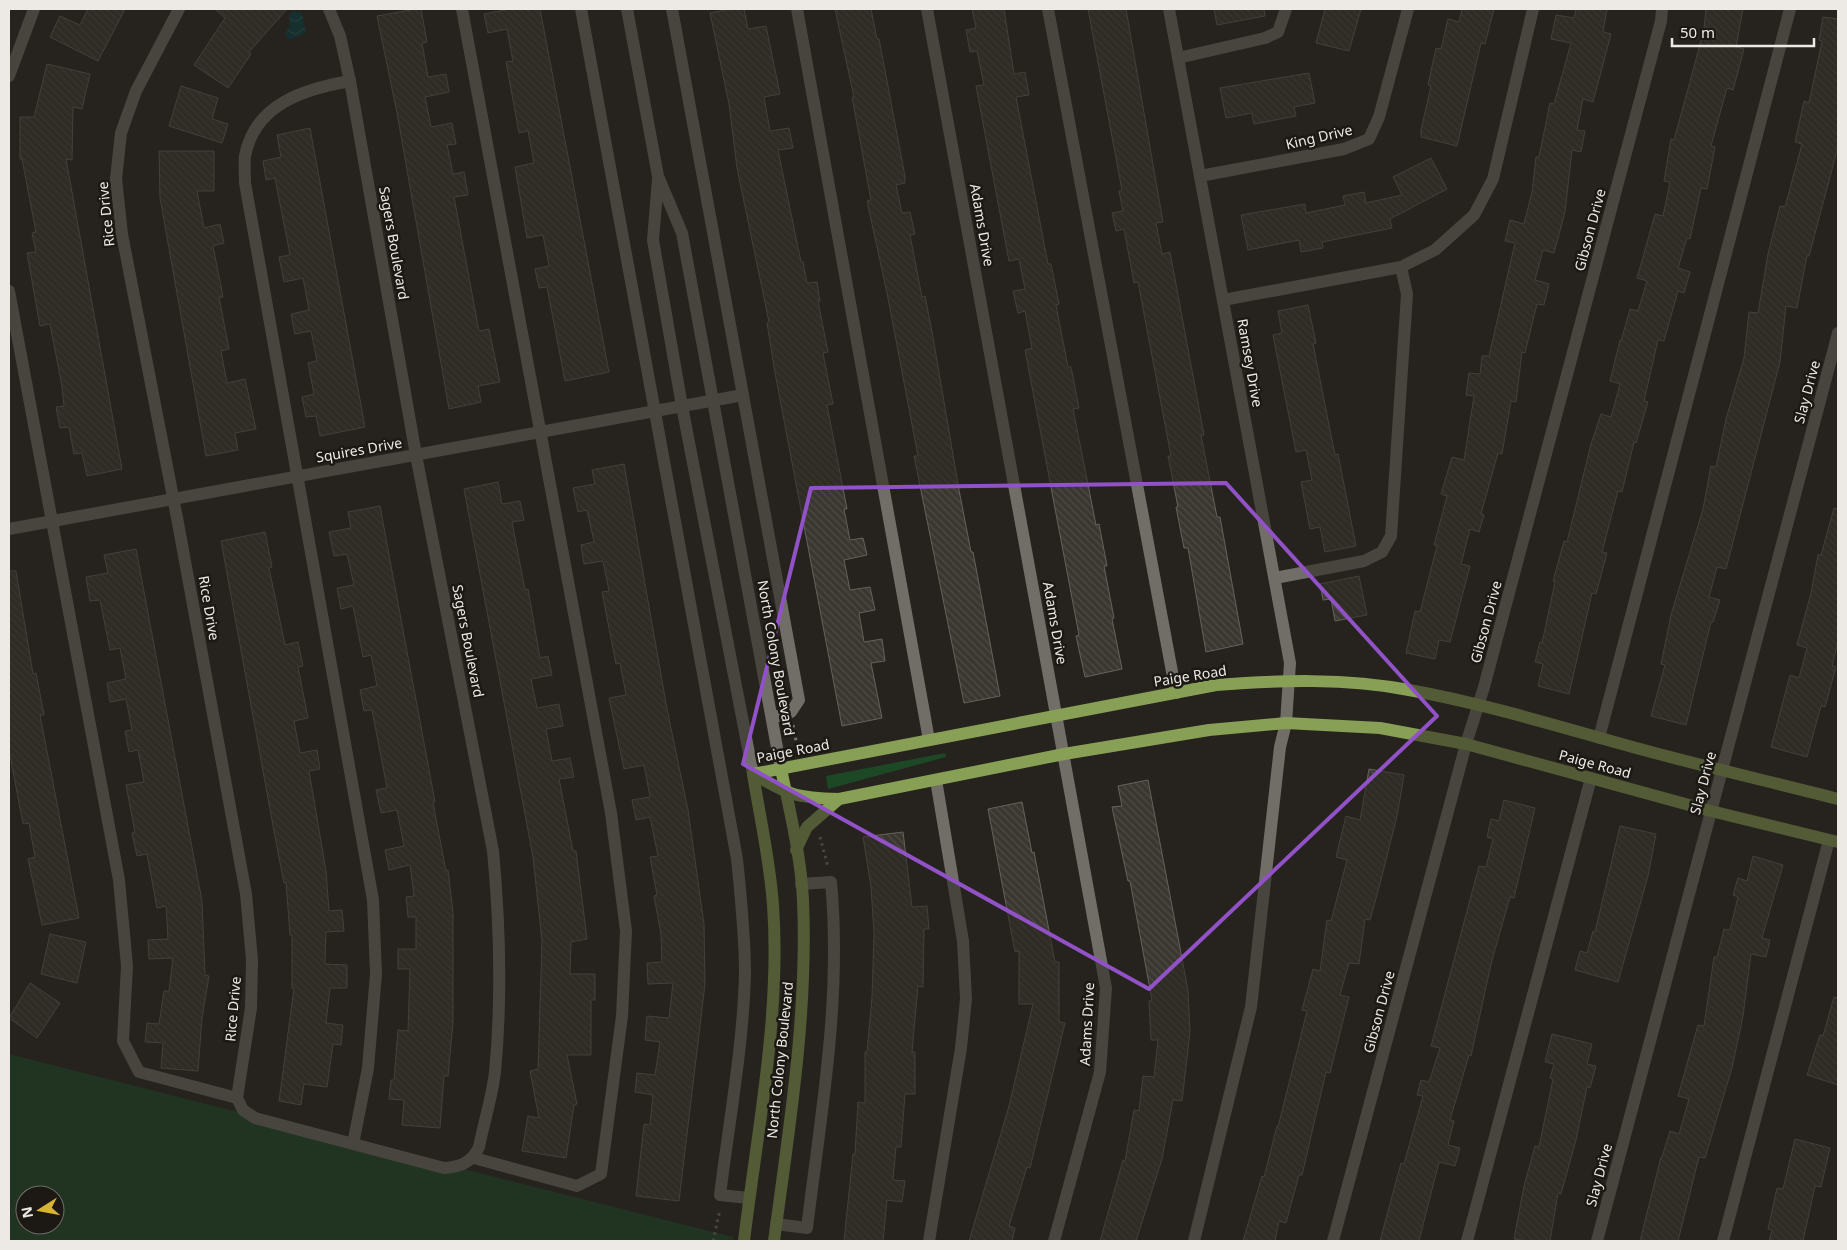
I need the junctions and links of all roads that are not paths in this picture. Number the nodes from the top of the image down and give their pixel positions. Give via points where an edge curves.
1 (34, 9) edge
2 (179, 9) edge
3 (329, 9) edge
4 (462, 9) edge
5 (580, 9) edge
6 (627, 9) edge
7 (672, 9) edge
8 (797, 9) edge
9 (928, 9) edge
10 (1048, 9) edge
11 (1169, 9) edge
12 (1286, 9) edge
13 (1408, 9) edge
14 (1534, 9) edge
15 (1662, 9) edge
16 (1790, 9) edge
17 (1178, 58) junction
18 (9, 76) edge
19 (350, 81) junction
20 (658, 176) junction
21 (1200, 176) junction
22 (1401, 267) junction
23 (9, 290) edge
24 (1223, 300) junction
25 (1838, 333) edge
26 (743, 395) junction
27 (714, 400) junction
28 (682, 406) junction
29 (654, 410) junction
30 (541, 432) junction
31 (416, 454) junction
32 (296, 476) junction
33 (173, 498) junction
34 (53, 521) junction
35 (9, 529) edge
36 (1274, 578) junction
37 (1290, 683) junction
38 (1176, 693) junction
39 (1479, 706) junction
40 (1057, 716) junction
41 (772, 718) junction
42 (1286, 723) junction
43 (1599, 738) junction
44 (929, 740) junction
45 (1466, 744) junction
46 (1064, 754) junction
47 (781, 769) junction
48 (1721, 771) junction
49 (753, 774) junction
50 (1591, 778) junction
51 (936, 780) junction
52 (786, 794) junction
53 (1838, 797) edge
54 (839, 799) junction
55 (1711, 811) junction
56 (1834, 841) edge
57 (796, 850) junction
58 (801, 884) junction
59 (237, 1098) junction
60 (353, 1144) junction
61 (474, 1158) junction
62 (749, 1198) junction
63 (776, 1224) junction
64 (744, 1241) edge
65 (774, 1241) edge
66 (929, 1241) edge
67 (1054, 1241) edge
68 (1194, 1241) edge
69 (1333, 1241) edge
70 (1467, 1241) edge
71 (1597, 1241) edge
72 (1723, 1241) edge

1 - 18 street
2 - 33 street, Rice Drive via 136,91 121,134 116,179 122,234
3 - 19 street, Sagers Boulevard via 340,36
4 - 30 street
5 - 29 street
6 - 20 street, North Colony Boulevard
7 - 26 street
8 - 44 street
9 - 40 street, Adams Drive
10 - 38 street
11 - 17 street, Ramsey Drive
12 - 17 street via 1278,32 1265,38
13 - 21 street, King Drive via 1379,117 1369,139 1344,149
14 - 22 street via 1493,178 1474,215 1435,250
15 - 39 street, Gibson Drive
16 - 43 street
17 - 21 street, Ramsey Drive
19 - 31 street, Sagers Boulevard
19 - 32 street via 318,87 277,104 252,134 245,157 245,183
20 - 27 street, North Colony Boulevard via 682,233
20 - 28 street, North Colony Boulevard via 653,240
21 - 24 street, Ramsey Drive
22 - 24 street
22 - 36 street via 1408,294 1391,536 1382,552 1364,561
23 - 34 street
24 - 36 street, Ramsey Drive
25 - 48 street, Slay Drive
26 - 27 street, Squires Drive
26 - 41 street via 799,700 791,712
27 - 28 street, Squires Drive
27 - 41 street, North Colony Boulevard
28 - 29 street, Squires Drive
28 - 49 street, North Colony Boulevard
29 - 30 street, Squires Drive
29 - 62 street via 737,859 745,975 720,1194
30 - 31 street, Squires Drive
30 - 61 street via 611,813 626,931 622,1016 601,1174 577,1186
31 - 32 street, Squires Drive
31 - 61 street, Sagers Boulevard via 493,851 499,912 500,973 494,1074
32 - 33 street, Squires Drive
32 - 60 street via 373,900 376,974 368,1068
33 - 34 street, Squires Drive
33 - 59 street, Rice Drive via 246,894 252,960 251,1008
34 - 35 street, Squires Drive
34 - 59 street via 119,880 127,966 123,1041 139,1072
36 - 37 street, Ramsey Drive via 1290,663
37 - 38 main road, Paige Road via 1216,685
37 - 39 main road, Paige Road via 1350,683 1408,689
37 - 42 street, Ramsey Drive
38 - 40 main road, Paige Road
39 - 43 main road, Paige Road
39 - 45 street, Gibson Drive
40 - 44 main road, Paige Road
40 - 46 street, Adams Drive
41 - 47 street, North Colony Boulevard
42 - 45 main road, Paige Road via 1380,728
42 - 46 main road, Paige Road via 1209,730
42 - 68 street, Ramsey Drive via 1280,747 1251,1007
43 - 48 main road, Paige Road
44 - 47 main road, Paige Road
45 - 50 main road, Paige Road
45 - 69 street, Gibson Drive
46 - 51 main road, Paige Road
46 - 67 street, Adams Drive via 1106,988 1100,1072
47 - 49 main road, Paige Road
47 - 52 main road, North Colony Boulevard
48 - 53 main road, Paige Road
48 - 55 street, Slay Drive
49 - 52 main road, Paige Road
49 - 62 main road, North Colony Boulevard via 770,868 775,949 770,1029
50 - 55 main road, Paige Road
50 - 70 street
51 - 54 main road, Paige Road
51 - 66 street via 963,941 966,999
52 - 54 main road, Paige Road
52 - 57 main road, North Colony Boulevard
54 - 57 main road via 807,826
55 - 56 main road, Paige Road
55 - 71 street, Slay Drive
56 - 72 street
57 - 58 main road, North Colony Boulevard
58 - 63 main road, North Colony Boulevard via 804,959 801,1022
58 - 63 street via 831,882 836,927 834,1010 807,1228
59 - 60 street via 243,1110 255,1118
60 - 61 street via 444,1168 458,1167
62 - 64 main road, North Colony Boulevard
63 - 65 main road, North Colony Boulevard

